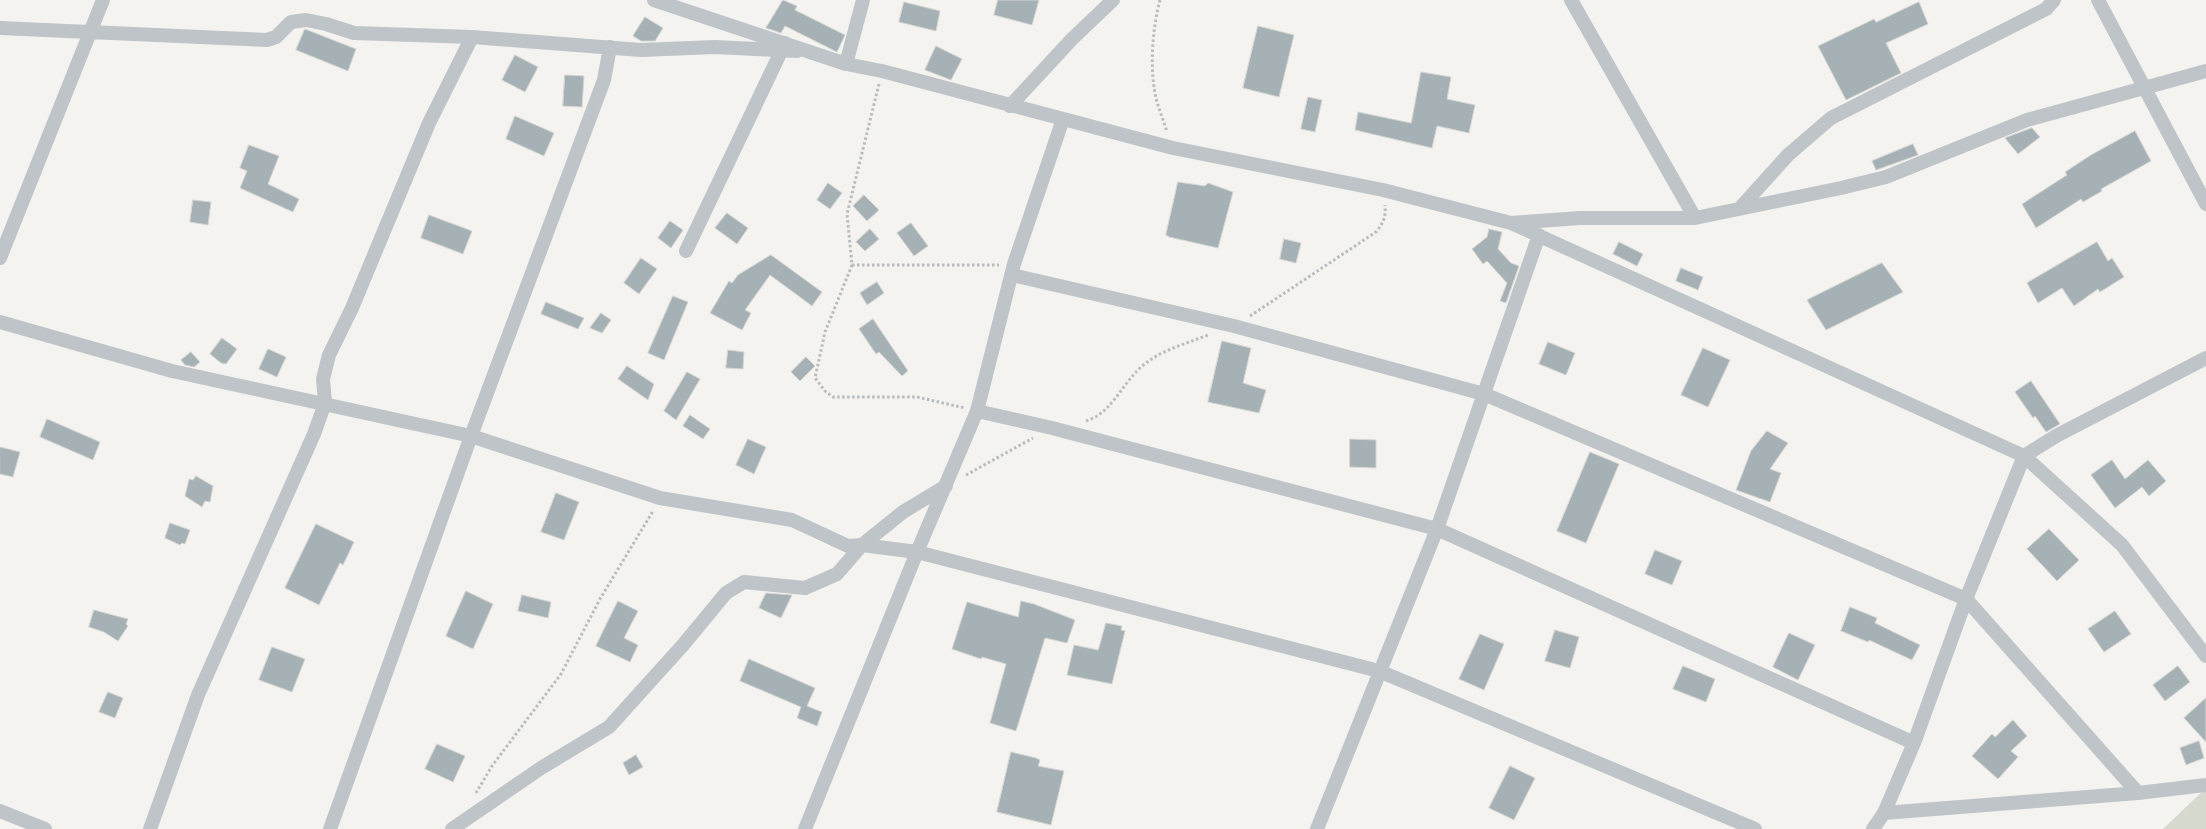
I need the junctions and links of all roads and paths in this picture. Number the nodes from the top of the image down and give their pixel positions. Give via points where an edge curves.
1 (103, 0) edge
2 (654, 0) edge
3 (863, 0) edge
4 (1113, 0) edge
5 (1160, 0) edge
6 (1571, 0) edge
7 (2054, 0) edge
8 (2098, 0) edge
9 (0, 28) edge
10 (90, 33) junction
11 (472, 37) junction
12 (610, 47) junction
13 (783, 47) junction
14 (846, 64) junction
15 (882, 71) junction
16 (2206, 71) edge
17 (2145, 87) junction
18 (1010, 106) junction
19 (1063, 119) junction
20 (1173, 148) junction
21 (1383, 190) junction
22 (2206, 204) edge
23 (1741, 207) junction
24 (1695, 218) junction
25 (1511, 223) junction
26 (1539, 235) junction
27 (686, 251) dead end
28 (0, 258) edge
29 (852, 265) junction
30 (1014, 270) junction
31 (0, 322) edge
32 (1234, 326) junction
33 (2206, 358) edge
34 (1484, 394) junction
35 (325, 403) junction
36 (977, 411) junction
37 (1079, 422) dead end
38 (1052, 428) junction
39 (470, 436) junction
40 (2024, 456) junction
41 (946, 486) junction
42 (660, 498) junction
43 (1437, 529) junction
44 (862, 545) junction
45 (917, 552) junction
46 (1966, 599) junction
47 (2206, 656) edge
48 (1379, 671) junction
49 (1914, 743) junction
50 (2206, 785) edge
51 (2138, 793) junction
52 (474, 798) dead end
53 (0, 811) edge
54 (1884, 814) junction
55 (45, 829) edge
56 (150, 829) edge
57 (330, 829) edge
58 (452, 829) edge
59 (805, 829) edge
60 (1317, 829) edge
61 (1755, 829) edge
62 (1873, 829) edge

1 - 10 street
2 - 13 street
3 - 14 street
4 - 18 street
5 - 20 path via 1152,58 1156,100
6 - 24 street
7 - 23 street via 2046,9 1831,118 1788,154
8 - 17 street
9 - 10 street
10 - 11 street via 268,40 276,37 291,22 306,20 354,33
10 - 28 street
11 - 12 street
11 - 35 street via 429,123 352,308 329,355 323,379
12 - 13 street via 641,50
12 - 39 street via 604,80
13 - 14 street via 815,52
13 - 27 street
14 - 15 street
15 - 18 street
15 - 29 path via 847,214
16 - 17 street
17 - 22 street
17 - 23 street via 2027,120 1886,177
18 - 19 street
19 - 20 street
19 - 30 street
20 - 21 street
21 - 25 street
21 - 32 path via 1386,214 1376,232
23 - 24 street
24 - 25 street via 1580,218
25 - 26 street
26 - 34 street
26 - 40 street
29 - 30 path
29 - 36 path via 818,358 815,378 825,391 833,397 917,397
30 - 32 street
30 - 36 street
31 - 35 street via 172,371
32 - 34 street
32 - 37 path via 1158,354 1137,370 1106,410
33 - 40 street
34 - 43 street
34 - 46 street
35 - 39 street
35 - 56 street via 198,695
36 - 38 street
36 - 41 street
38 - 41 path
38 - 43 street
39 - 42 street
39 - 57 street
40 - 46 street
40 - 47 street via 2122,546
41 - 44 street via 903,512
41 - 45 street
42 - 44 street via 792,520 848,546
42 - 52 path via 600,599 561,674 492,766
43 - 48 street
43 - 49 street
44 - 45 street
44 - 58 street via 838,574 805,588 744,582 726,593 609,727 541,768
45 - 48 street
45 - 59 street
46 - 49 street
46 - 51 street
48 - 60 street
48 - 61 street
49 - 54 street
50 - 51 street
51 - 54 street
53 - 55 street
54 - 62 street

